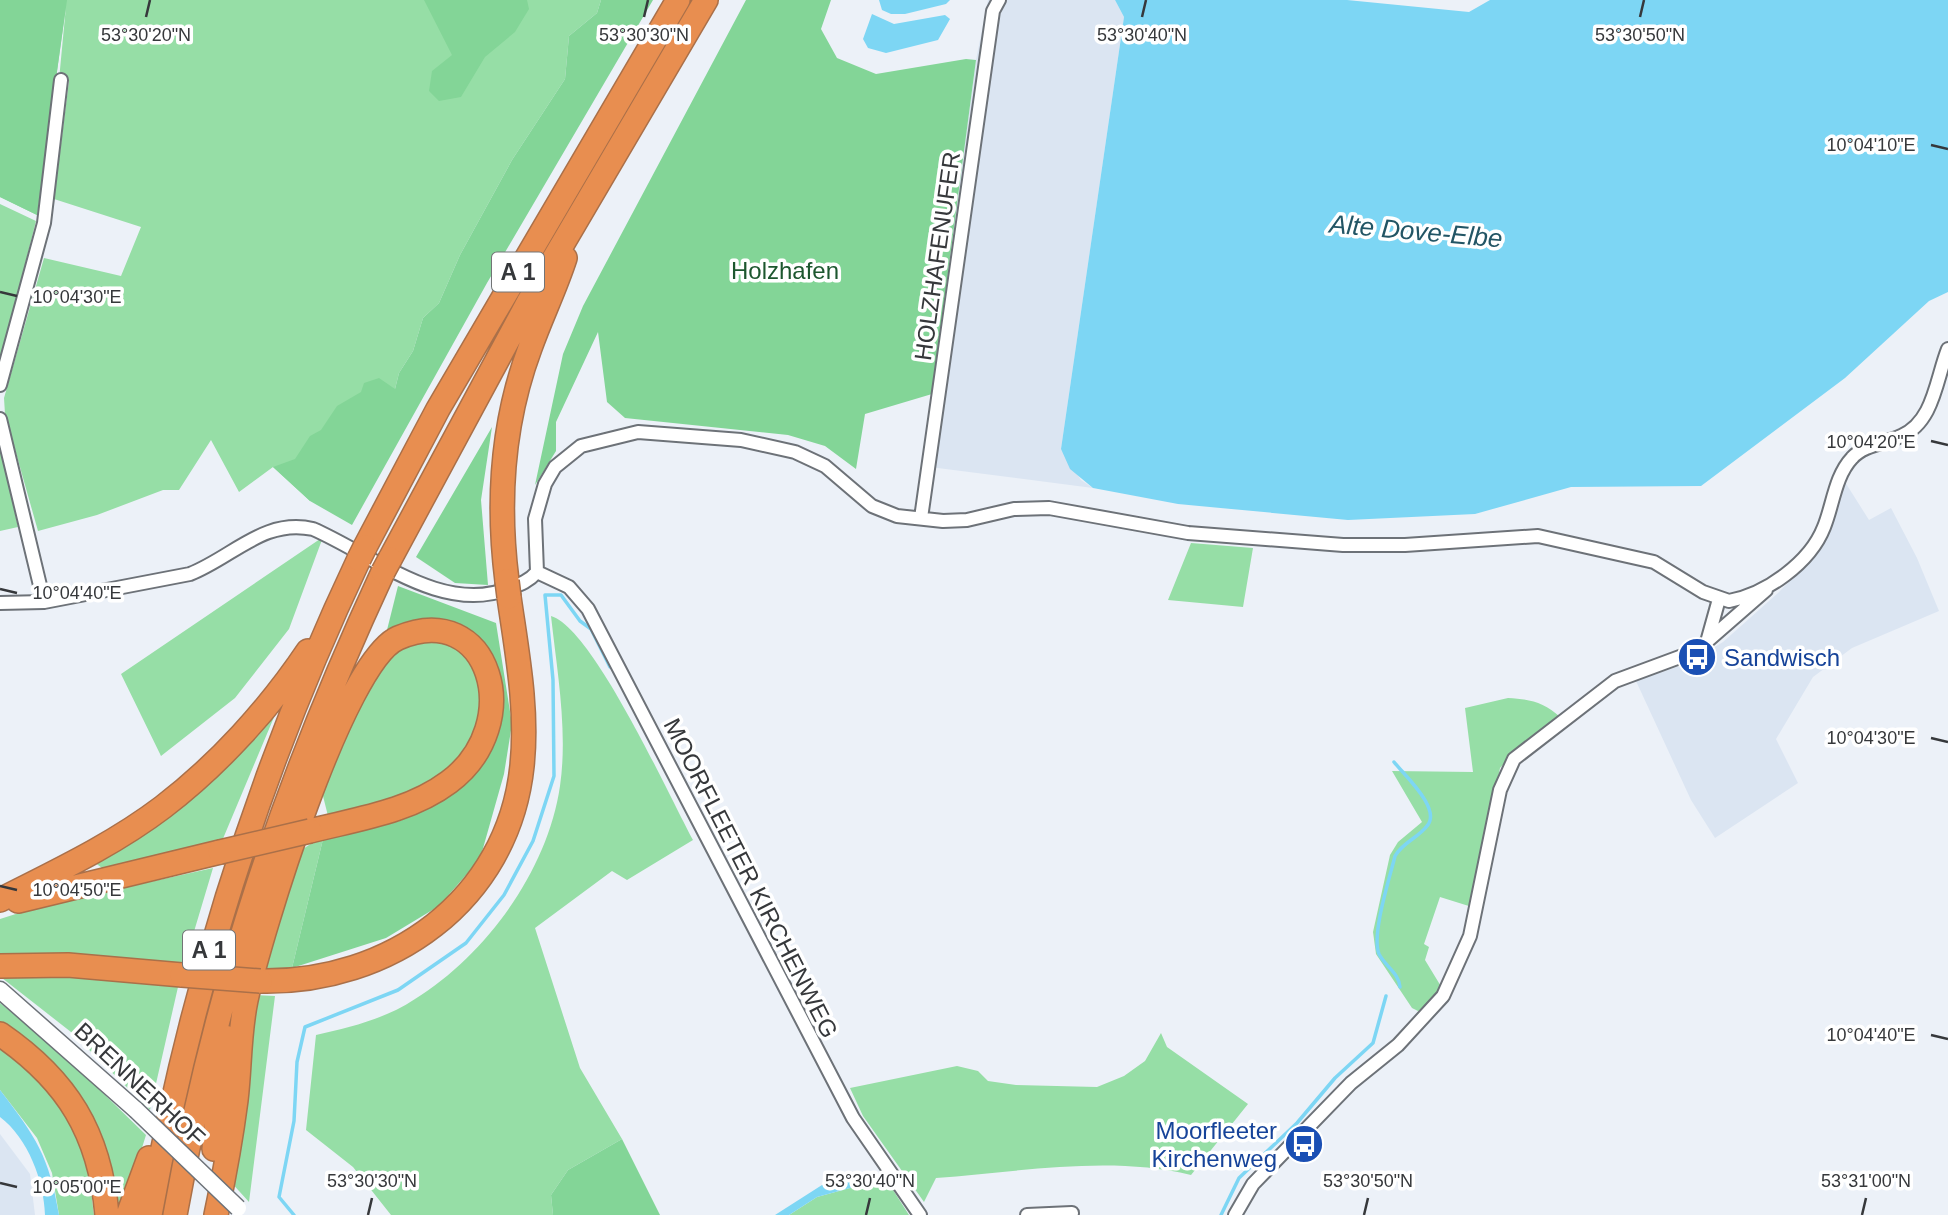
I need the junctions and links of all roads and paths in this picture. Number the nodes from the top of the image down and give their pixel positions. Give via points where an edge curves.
1 (678, 0) edge
2 (706, 0) edge
3 (999, 0) edge
4 (61, 80) dead end
5 (578, 218) junction
6 (1948, 349) edge
7 (1, 381) edge
8 (0, 419) edge
9 (921, 519) junction
10 (537, 572) junction
11 (1771, 583) junction
12 (1719, 599) junction
13 (44, 602) junction
14 (0, 603) edge
15 (335, 610) junction
16 (1707, 642) junction
17 (0, 902) edge
18 (232, 962) junction
19 (0, 966) edge
20 (0, 990) edge
21 (0, 1034) edge
22 (175, 1086) junction
23 (233, 1213) edge
24 (1072, 1213) dead end
25 (107, 1215) edge
26 (128, 1215) edge
27 (150, 1215) edge
28 (175, 1215) edge
29 (207, 1215) edge
30 (920, 1215) edge
31 (1027, 1215) edge
32 (1235, 1215) edge

1 - 15 highway, A 1 via 438,409
2 - 5 highway, A 1
3 - 9 street, HOLZHAFENUFER via 993,11
4 - 7 street via 44,223
5 - 18 highway, A 1 via 386,565 278,820
5 - 19 highway, bridge via 555,291 530,347 510,420 501,505 524,699 522,767 514,807 482,874 449,913 416,940 390,955 327,977 260,981 68,965
6 - 11 street via 1921,420 1903,435 1852,457 1814,545
8 - 13 street
9 - 10 street via 872,506 825,466 795,452 741,440 638,432 581,446 555,467 535,519
9 - 12 street via 967,520 1014,509 1049,508 1188,533 1343,545 1538,536 1654,562
10 - 13 street via 530,580 496,594 447,594 320,532 291,526 259,535 190,574
10 - 30 street, MOORFLEETER KIRCHENWEG via 569,587 588,609 853,1118
11 - 12 street via 1741,599
11 - 16 street
12 - 16 street
13 - 14 street
15 - 17 highway via 275,695 191,784 103,846
15 - 22 highway, A 1 via 233,873
16 - 32 street via 1676,661 1615,681 1514,759 1500,790 1473,925 1448,987 1420,1023 1351,1083 1253,1184
17 - 23 highway, bridge via 220,852 310,831 377,815 420,800 466,767 485,737 493,703 484,663 469,646 446,634 429,631 395,639 370,664 342,718 286,864 254,968 241,1028
18 - 28 highway, A 1
18 - 29 highway
20 - 23 street, BRENNERHOF, bridge via 136,1110
21 - 25 highway via 43,1067 74,1106 95,1147
22 - 26 highway
22 - 27 highway, A 1
24 - 31 street

